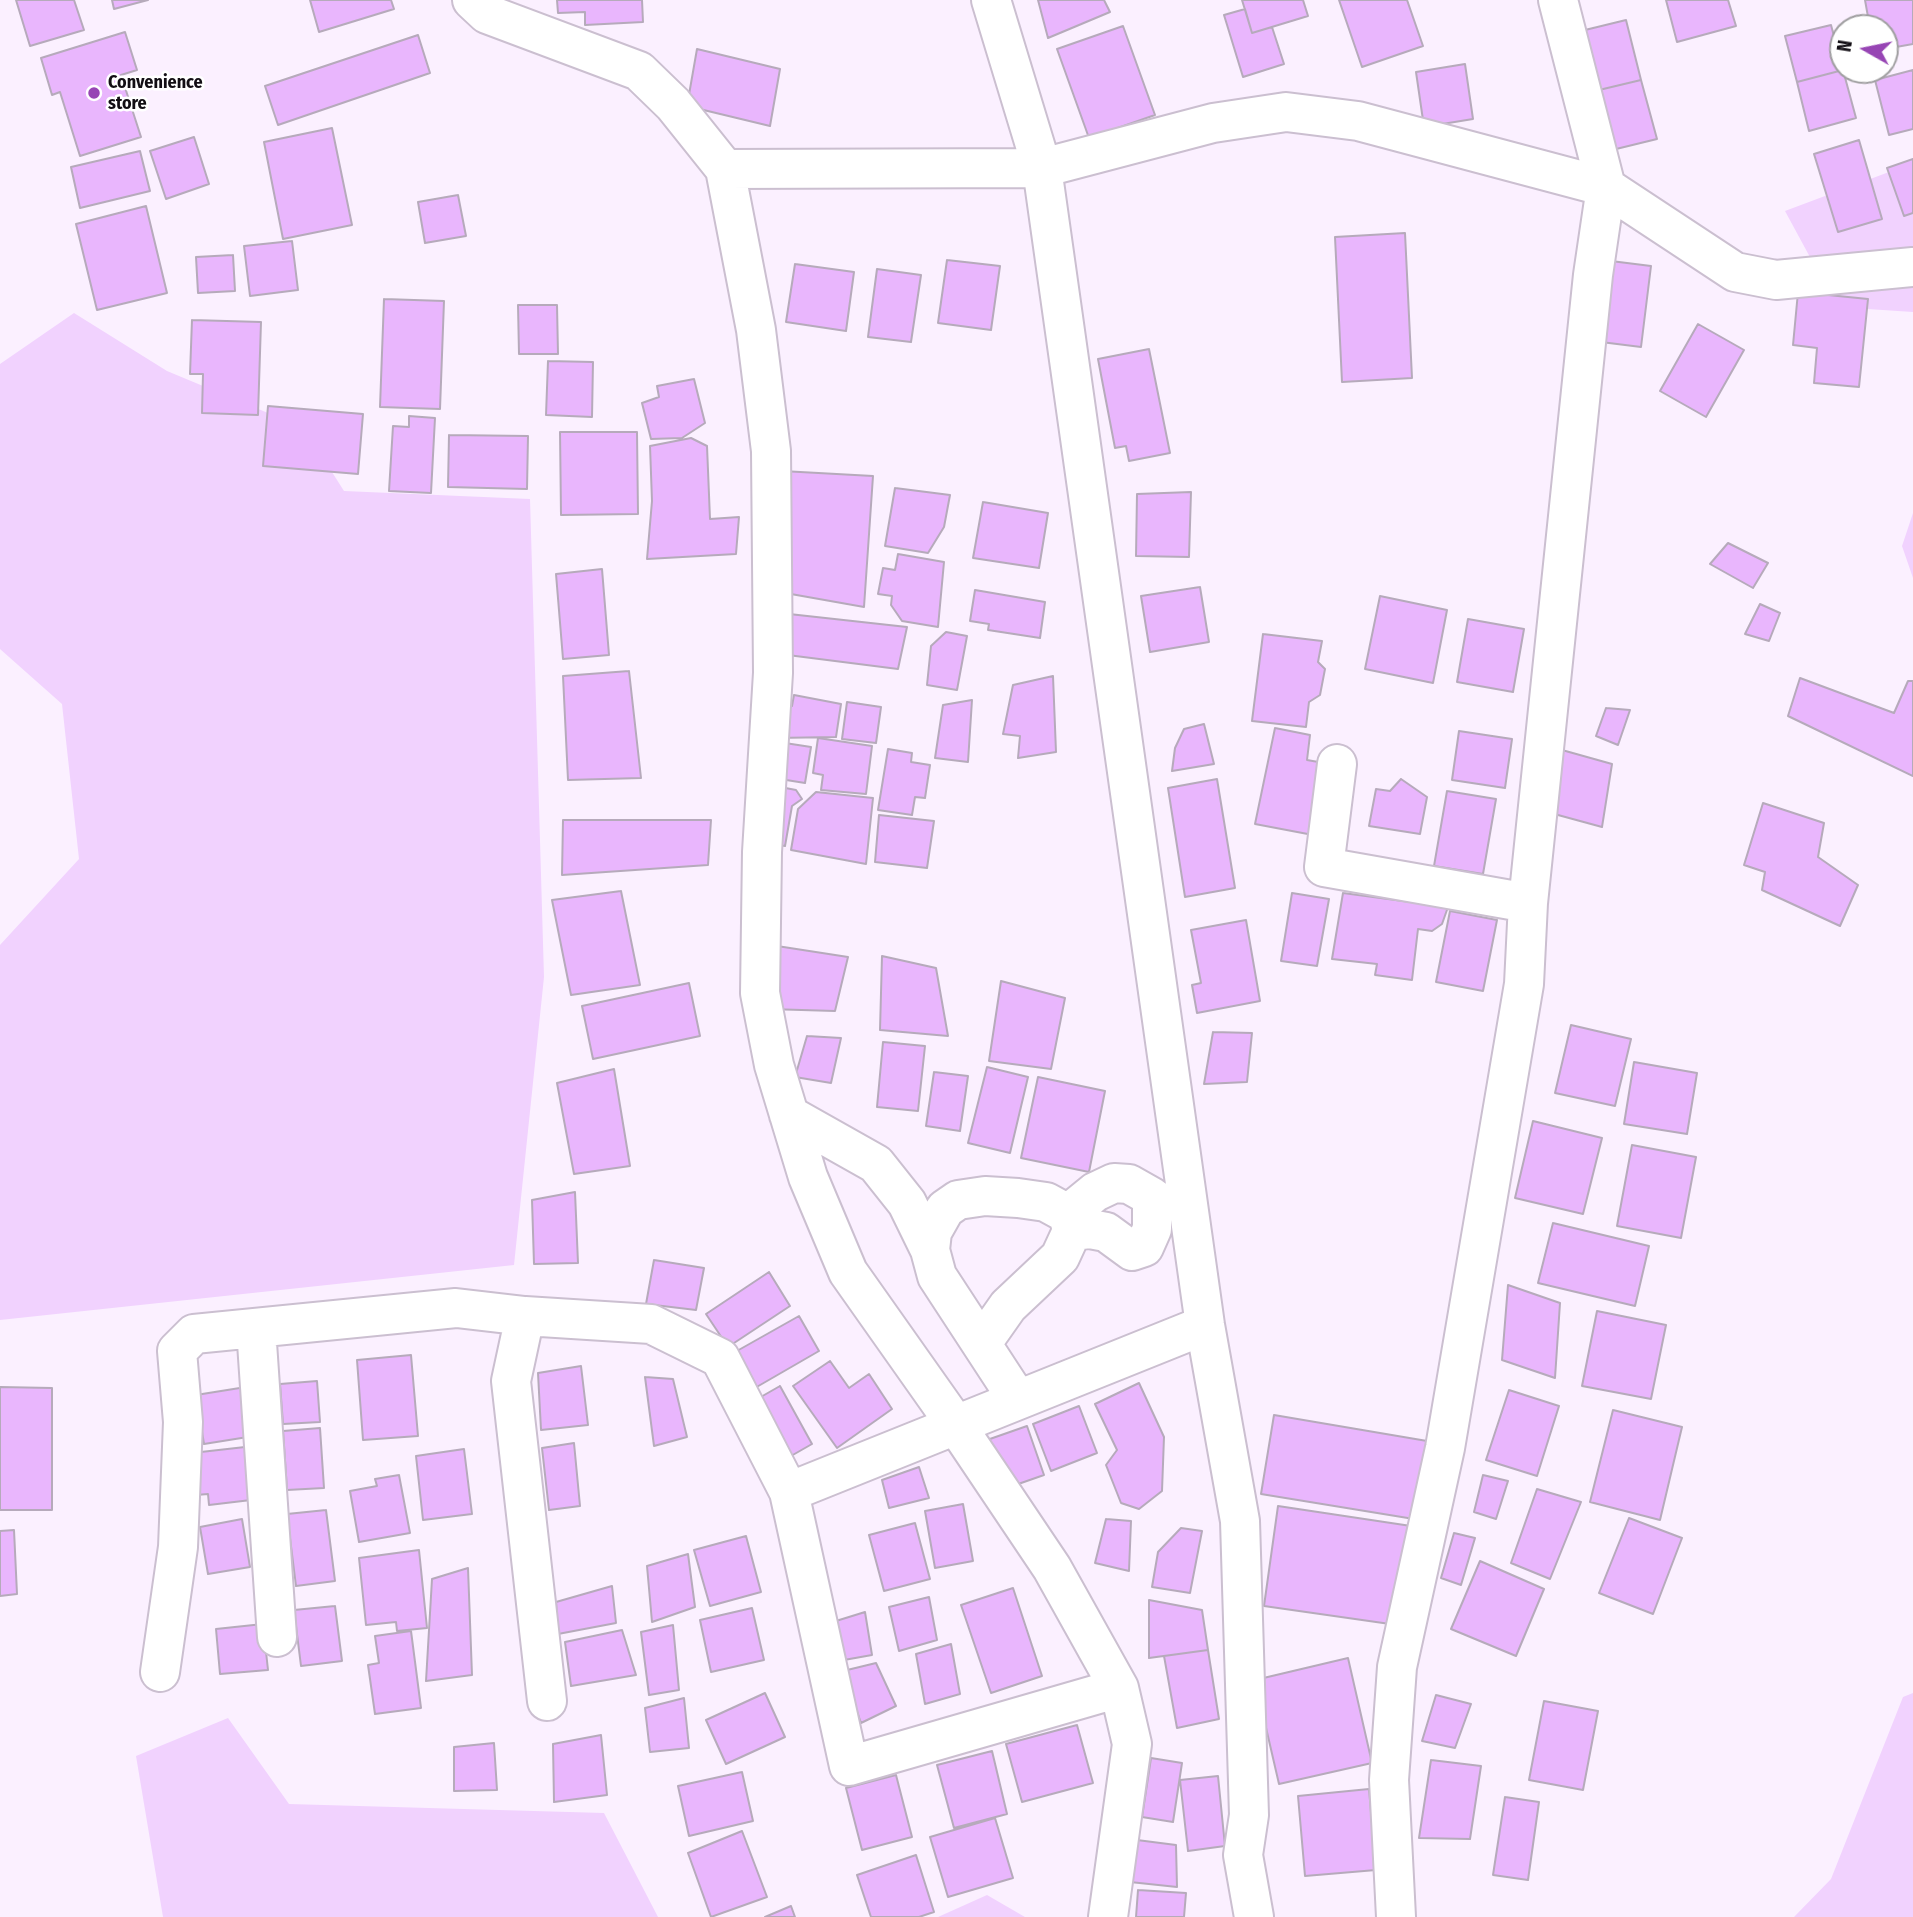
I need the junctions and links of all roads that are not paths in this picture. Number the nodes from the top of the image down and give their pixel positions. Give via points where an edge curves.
1 (472, 0) edge
2 (991, 0) edge
3 (1558, 0) edge
4 (1042, 168) junction
5 (725, 169) junction
6 (1606, 187) junction
7 (1913, 267) edge
8 (1337, 764) dead end
9 (1528, 902) junction
10 (789, 1115) junction
11 (876, 1164) junction
12 (958, 1200) junction
13 (930, 1250) junction
14 (525, 1317) junction
15 (1205, 1325) junction
16 (256, 1328) junction
17 (982, 1343) junction
18 (1018, 1400) junction
19 (956, 1425) junction
20 (789, 1492) junction
21 (277, 1637) dead end
22 (160, 1672) dead end
23 (1119, 1688) junction
24 (547, 1701) dead end
25 (1109, 1903) edge
26 (1254, 1917) edge
27 (1396, 1917) edge

1 - 5 street via 487,14 639,71 673,104
2 - 4 street
3 - 6 street
4 - 5 street
4 - 6 street via 1213,123 1286,112 1358,121
4 - 15 street
5 - 10 street via 756,330 771,451 773,673 762,852 760,993
6 - 7 street via 1735,271 1776,280
6 - 9 street
8 - 9 street via 1324,867
9 - 27 street via 1524,984 1450,1421 1398,1667 1389,1780
10 - 11 street
10 - 19 street via 808,1177 848,1272
11 - 12 street
11 - 13 street via 906,1203
12 - 13 street via 945,1209 932,1232
12 - 17 street via 985,1196 1046,1202 1070,1222 1060,1257 1008,1306
13 - 17 street via 937,1276
14 - 16 street via 456,1308
14 - 20 street via 651,1325 720,1357
14 - 24 street via 511,1381
15 - 18 street
15 - 26 street via 1240,1521 1249,1815 1243,1855
16 - 21 street
16 - 22 street via 194,1334 177,1351 183,1422 178,1547
17 - 18 street
18 - 19 street
19 - 20 street
19 - 23 street via 1052,1569
20 - 23 street via 849,1766
23 - 25 street via 1132,1744

